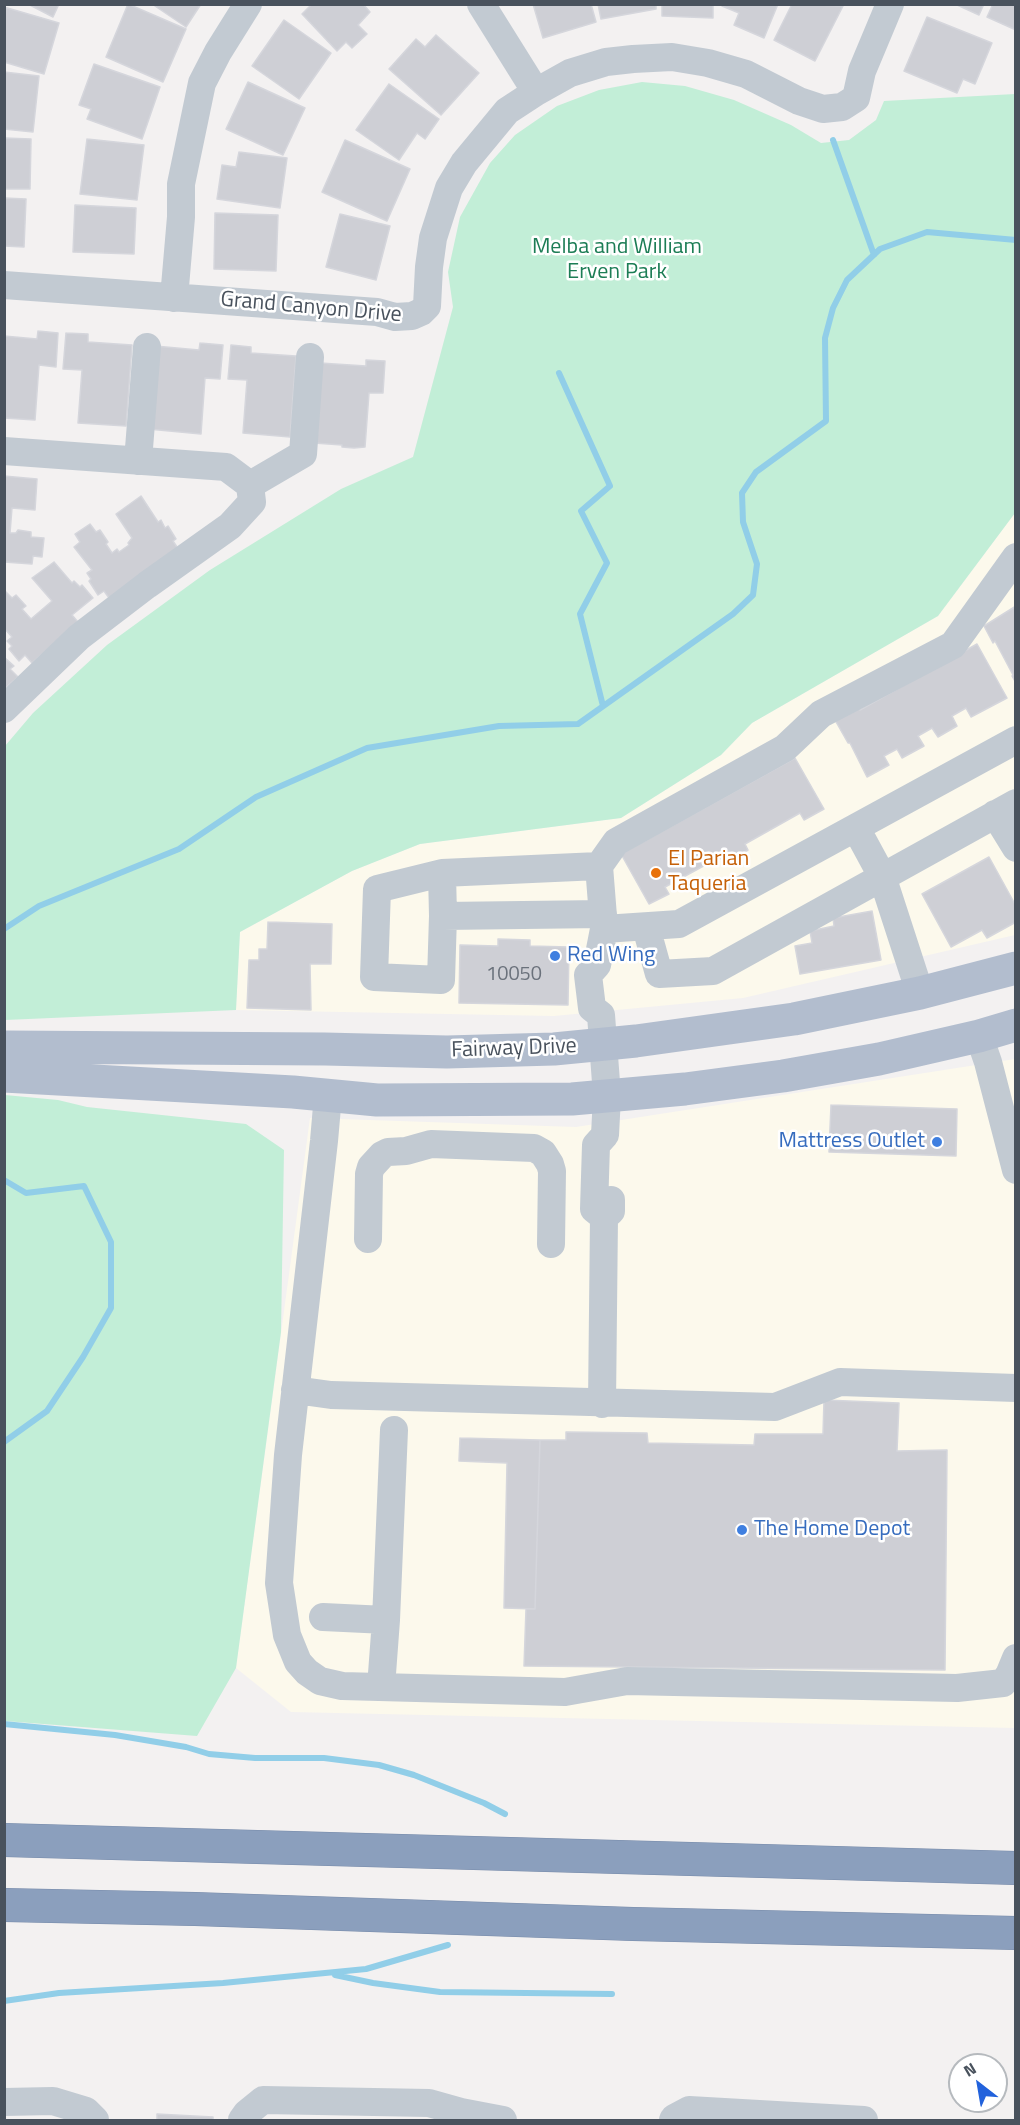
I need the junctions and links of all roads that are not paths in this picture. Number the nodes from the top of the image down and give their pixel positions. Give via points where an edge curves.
1 (248, 4) edge
2 (481, 4) edge
3 (890, 4) edge
4 (536, 92) junction
5 (4, 285) edge
6 (174, 298) junction
7 (147, 346) dead end
8 (310, 357) dead end
9 (4, 451) edge
10 (138, 461) junction
11 (250, 484) junction
12 (1016, 557) edge
13 (4, 709) edge
14 (1016, 740) edge
15 (1005, 809) edge
16 (856, 828) junction
17 (1016, 848) edge
18 (599, 866) junction
19 (442, 873) junction
20 (882, 876) junction
21 (443, 916) junction
22 (603, 922) junction
23 (646, 927) junction
24 (1016, 968) edge
25 (920, 993) junction
26 (1016, 1025) edge
27 (602, 1030) junction
28 (978, 1036) junction
29 (19, 1062) edge
30 (328, 1095) junction
31 (607, 1096) junction
32 (1016, 1170) edge
33 (368, 1239) dead end
34 (543, 1243) dead end
35 (1016, 1388) edge
36 (295, 1390) junction
37 (602, 1404) junction
38 (394, 1430) dead end
39 (323, 1617) dead end
40 (386, 1620) junction
41 (1013, 1670) edge
42 (381, 1687) junction
43 (4, 1840) edge
44 (1016, 1868) edge
45 (4, 1905) edge
46 (1016, 1933) edge
47 (4, 2102) edge
48 (461, 2116) edge
49 (95, 2121) edge
50 (242, 2121) edge
51 (503, 2121) edge
52 (673, 2121) edge
53 (864, 2121) edge

1 - 6 street via 202,83 181,184
2 - 4 street
3 - 4 street, Grand Canyon Drive via 862,71 856,98 842,107 823,109 746,74 672,57 606,62 570,73
4 - 6 street, Grand Canyon Drive via 507,111 464,163 449,188 433,238 427,306 421,312 395,317 377,312
5 - 6 street, Grand Canyon Drive
7 - 10 street
8 - 11 street via 303,453
9 - 10 street
10 - 11 street via 226,468
11 - 13 street via 252,502 230,526 80,638
12 - 18 street via 953,645 821,714 785,748 616,842
14 - 16 street
15 - 17 street
15 - 20 street
16 - 20 street
16 - 23 street via 679,924
18 - 19 street
18 - 22 street
19 - 21 street
19 - 21 street via 377,889 374,977 441,980
20 - 23 street via 713,971 659,974
20 - 25 street
21 - 22 street
22 - 23 street
22 - 27 street via 597,965 604,972 608,1009
24 - 25 main road, Fairway Drive
25 - 27 main road, Fairway Drive via 794,1019
26 - 28 main road, Fairway Drive
27 - 29 main road, Fairway Drive via 493,1052 325,1048
27 - 31 street
28 - 31 main road, Fairway Drive via 783,1077
28 - 32 street
29 - 30 main road, Fairway Drive
30 - 31 main road, Fairway Drive via 417,1101
30 - 36 street
31 - 37 street via 605,1135 612,1144 611,1210 604,1217
33 - 34 street via 371,1167 388,1152 431,1144 539,1150 548,1158 552,1171
35 - 37 street via 840,1382 775,1407
36 - 37 street via 331,1395
36 - 42 street via 279,1583 287,1635 298,1662 320,1681
38 - 40 street
39 - 40 street
40 - 42 street
41 - 42 street via 1003,1683 957,1688 627,1681 565,1692
43 - 44 highway
45 - 46 highway
47 - 49 street via 53,2101 86,2111
48 - 50 street via 429,2103 263,2100
48 - 51 street
52 - 53 street via 689,2110

